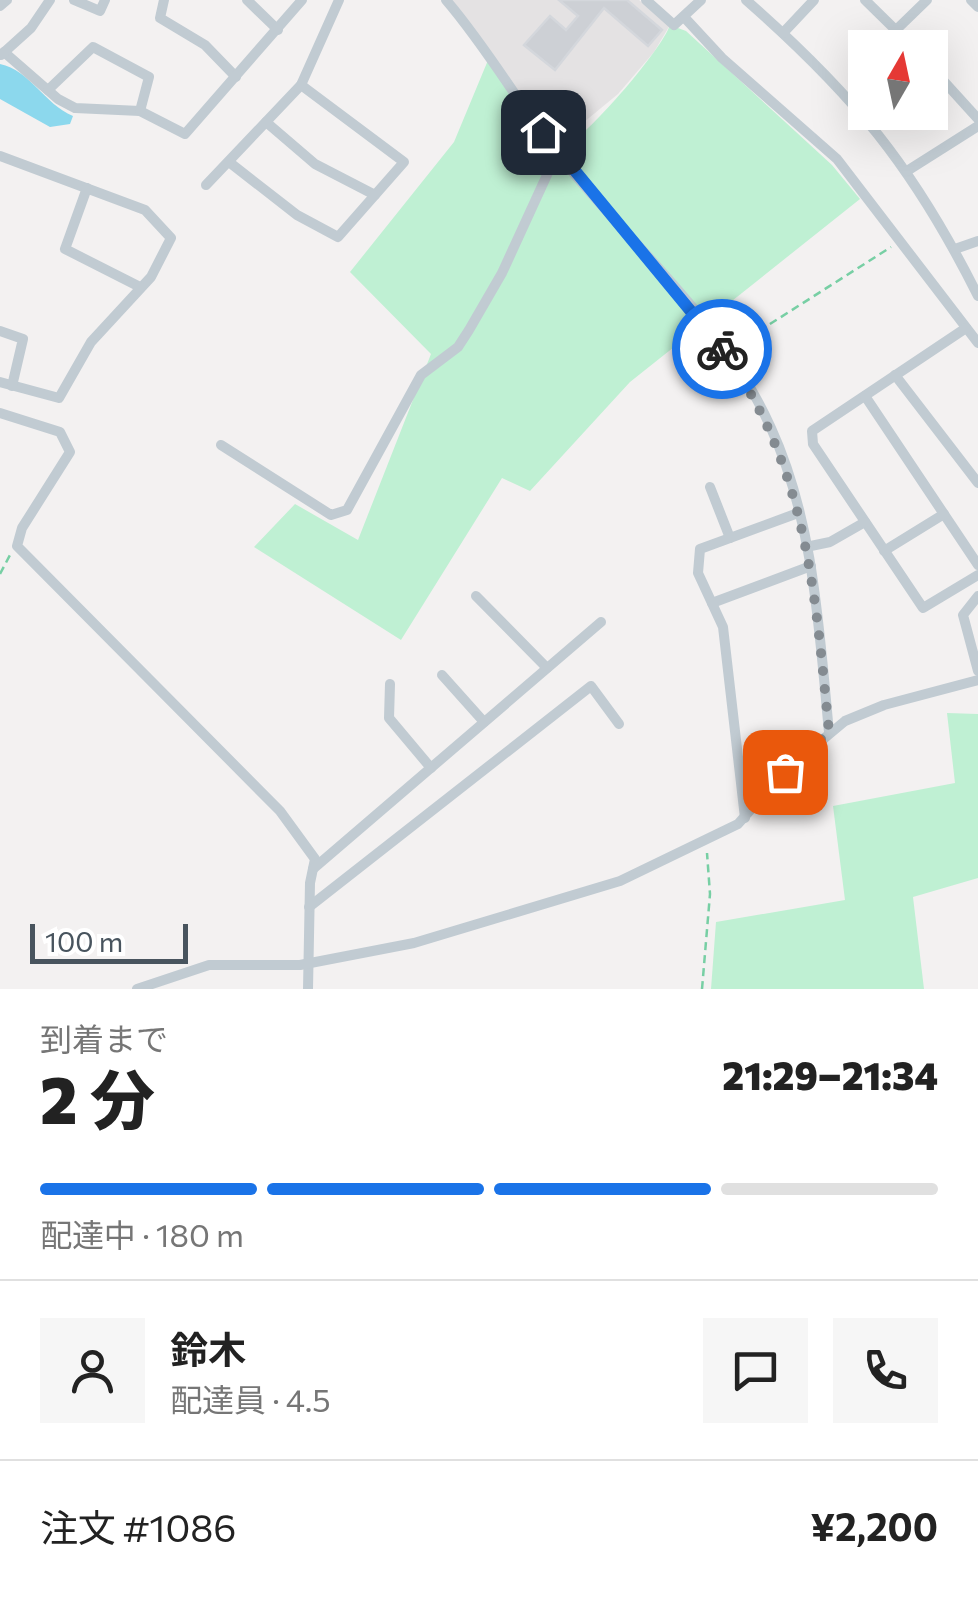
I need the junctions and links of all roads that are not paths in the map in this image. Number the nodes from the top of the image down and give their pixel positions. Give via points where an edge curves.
1 (7, 0) edge
2 (50, 0) edge
3 (74, 0) edge
4 (105, 0) edge
5 (164, 0) edge
6 (246, 0) edge
7 (302, 0) edge
8 (339, 0) edge
9 (446, 0) edge
10 (646, 0) edge
11 (700, 0) edge
12 (746, 0) edge
13 (814, 0) edge
14 (865, 0) edge
15 (927, 0) edge
16 (971, 0) edge
17 (0, 6) edge
18 (978, 7) edge
19 (684, 17) junction
20 (897, 29) joint
21 (278, 30) junction
22 (784, 33) junction
23 (2, 54) edge
24 (236, 78) junction
25 (301, 85) junction
26 (948, 87) edge
27 (48, 90) junction
28 (140, 111) junction
29 (266, 122) junction
30 (978, 122) edge
31 (0, 156) edge
32 (561, 157) junction
33 (229, 162) junction
34 (907, 171) junction
35 (206, 186) dead end
36 (87, 188) junction
37 (375, 194) junction
38 (978, 241) edge
39 (954, 249) junction
40 (140, 288) junction
41 (978, 296) edge
42 (966, 328) junction
43 (0, 330) edge
44 (978, 343) edge
45 (895, 375) junction
46 (0, 382) edge
47 (12, 386) junction
48 (864, 396) junction
49 (0, 413) edge
50 (220, 445) dead end
51 (978, 483) edge
52 (710, 486) dead end
53 (798, 513) junction
54 (944, 514) junction
55 (866, 522) junction
56 (730, 538) junction
57 (806, 547) junction
58 (884, 550) junction
59 (811, 566) junction
60 (978, 566) edge
61 (978, 575) edge
62 (476, 596) dead end
63 (978, 596) edge
64 (712, 603) junction
65 (601, 622) dead end
66 (974, 641) edge
67 (547, 668) junction
68 (978, 671) edge
69 (442, 675) dead end
70 (978, 680) edge
71 (390, 684) dead end
72 (484, 722) junction
73 (619, 724) dead end
74 (829, 732) junction
75 (431, 768) junction
76 (744, 818) junction
77 (312, 870) junction
78 (309, 908) junction
79 (308, 963) junction
80 (137, 989) edge
81 (308, 989) edge

1 - 17 street
2 - 23 street
3 - 4 street via 100,11
5 - 24 street via 160,18 205,45
6 - 21 street
7 - 21 street
8 - 25 street
9 - 32 street
10 - 19 street via 674,25
11 - 19 street
12 - 22 street
13 - 22 street
14 - 20 street
15 - 20 street
16 - 18 street
19 - 42 street via 837,159
21 - 24 street
22 - 34 street via 854,102
23 - 27 street
24 - 28 street via 185,134
25 - 29 street
25 - 37 street via 404,162
26 - 30 street
27 - 28 street via 75,108
27 - 28 street via 93,47 149,77
29 - 33 street
29 - 37 street via 315,164
30 - 34 street
31 - 36 street
32 - 50 street via 469,330 421,375 348,510 331,515
32 - 53 street via 726,353 770,424
33 - 35 street
33 - 37 street via 338,236
34 - 39 street
36 - 40 street via 64,249
36 - 40 street via 145,210 170,238 152,278
38 - 39 street
39 - 41 street
40 - 47 street via 91,342 59,398
42 - 44 street
42 - 45 street
43 - 47 street via 23,339
45 - 48 street
45 - 51 street
46 - 47 street
48 - 54 street
48 - 55 street via 812,431
49 - 77 street via 60,432 70,452 17,546 280,810 315,859
52 - 56 street
53 - 56 street
53 - 57 street
54 - 58 street
54 - 60 street
55 - 57 street
55 - 58 street
56 - 64 street via 700,549 698,573
57 - 59 street
58 - 61 street via 922,608
59 - 64 street
59 - 74 street
62 - 67 street
63 - 66 street via 963,615
64 - 76 street via 723,627
65 - 67 street
66 - 68 street
67 - 72 street
69 - 72 street
70 - 74 street via 884,706
71 - 75 street via 389,718
72 - 75 street
73 - 78 street via 591,686
74 - 76 street
75 - 77 street
76 - 79 street via 620,881 414,943
77 - 78 street
78 - 79 street
79 - 80 street via 210,965
79 - 81 street

